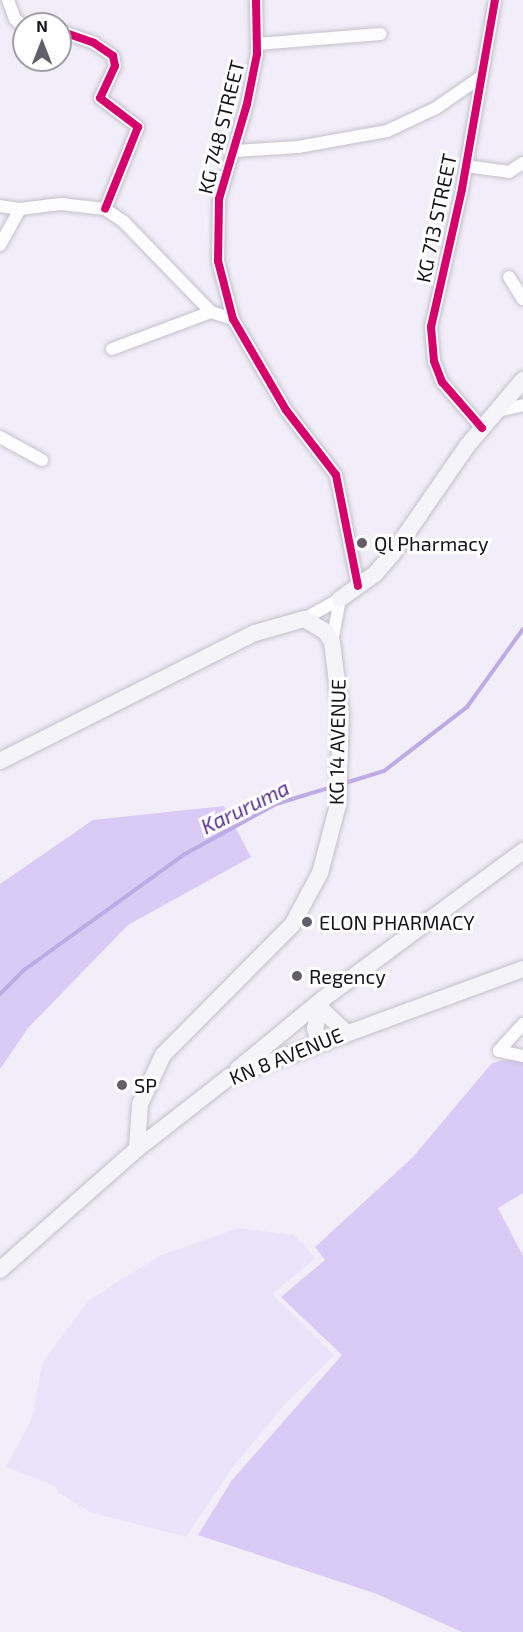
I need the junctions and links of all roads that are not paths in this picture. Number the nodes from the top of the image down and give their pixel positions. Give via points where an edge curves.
1 (256, 0) edge
2 (495, 0) edge
3 (381, 34) dead end
4 (72, 36) edge
5 (257, 44) junction
6 (481, 77) junction
7 (235, 152) junction
8 (523, 163) edge
9 (466, 166) junction
10 (0, 206) edge
11 (21, 209) junction
12 (105, 209) junction
13 (0, 245) edge
14 (509, 277) dead end
15 (523, 299) edge
16 (211, 312) junction
17 (233, 320) junction
18 (112, 349) dead end
19 (523, 380) edge
20 (523, 405) edge
21 (498, 411) junction
22 (482, 428) junction
23 (0, 437) edge
24 (42, 460) dead end
25 (358, 586) junction
26 (340, 599) junction
27 (304, 619) junction
28 (332, 642) junction
29 (0, 761) edge
30 (523, 851) edge
31 (523, 969) edge
32 (322, 1003) junction
33 (297, 1020) junction
34 (523, 1024) edge
35 (346, 1032) junction
36 (318, 1044) junction
37 (296, 1052) junction
38 (523, 1056) edge
39 (229, 1077) junction
40 (137, 1149) junction
41 (0, 1270) edge

1 - 5 street, KG 748 STREET
2 - 6 street, KG 713 STREET
3 - 5 street
4 - 12 street via 94,43 113,56 116,66 100,98 138,127
5 - 7 street, KG 748 STREET
6 - 7 street via 429,112 387,131 288,149
6 - 9 street, KG 713 STREET
7 - 17 street, KG 748 STREET via 217,217 218,261
8 - 9 street via 509,171
9 - 22 street, KG 713 STREET via 431,327 431,346 442,382
10 - 11 street
11 - 12 street via 61,204
11 - 13 street
12 - 16 street via 124,222
14 - 15 street
16 - 17 street
16 - 18 street
17 - 25 street, KG 748 STREET via 286,410 336,475
19 - 21 main road
20 - 21 street
21 - 22 main road
22 - 25 main road via 393,553
23 - 24 street
25 - 26 main road
26 - 27 street
26 - 28 street
27 - 28 main road via 325,631
27 - 29 main road via 255,633
28 - 40 main road, KG 14 AVENUE via 341,714 339,805 320,873 292,924 163,1055 138,1112
30 - 32 main road
31 - 35 main road, KN 8 AVENUE
32 - 33 main road
32 - 35 main road
32 - 36 main road via 315,1028
33 - 37 main road
33 - 39 main road
34 - 38 street via 499,1051
35 - 36 main road, KN 8 AVENUE
36 - 37 main road, KN 8 AVENUE
37 - 39 main road, KN 8 AVENUE
39 - 40 main road, KN 8 AVENUE
40 - 41 main road, KN 8 AVENUE

